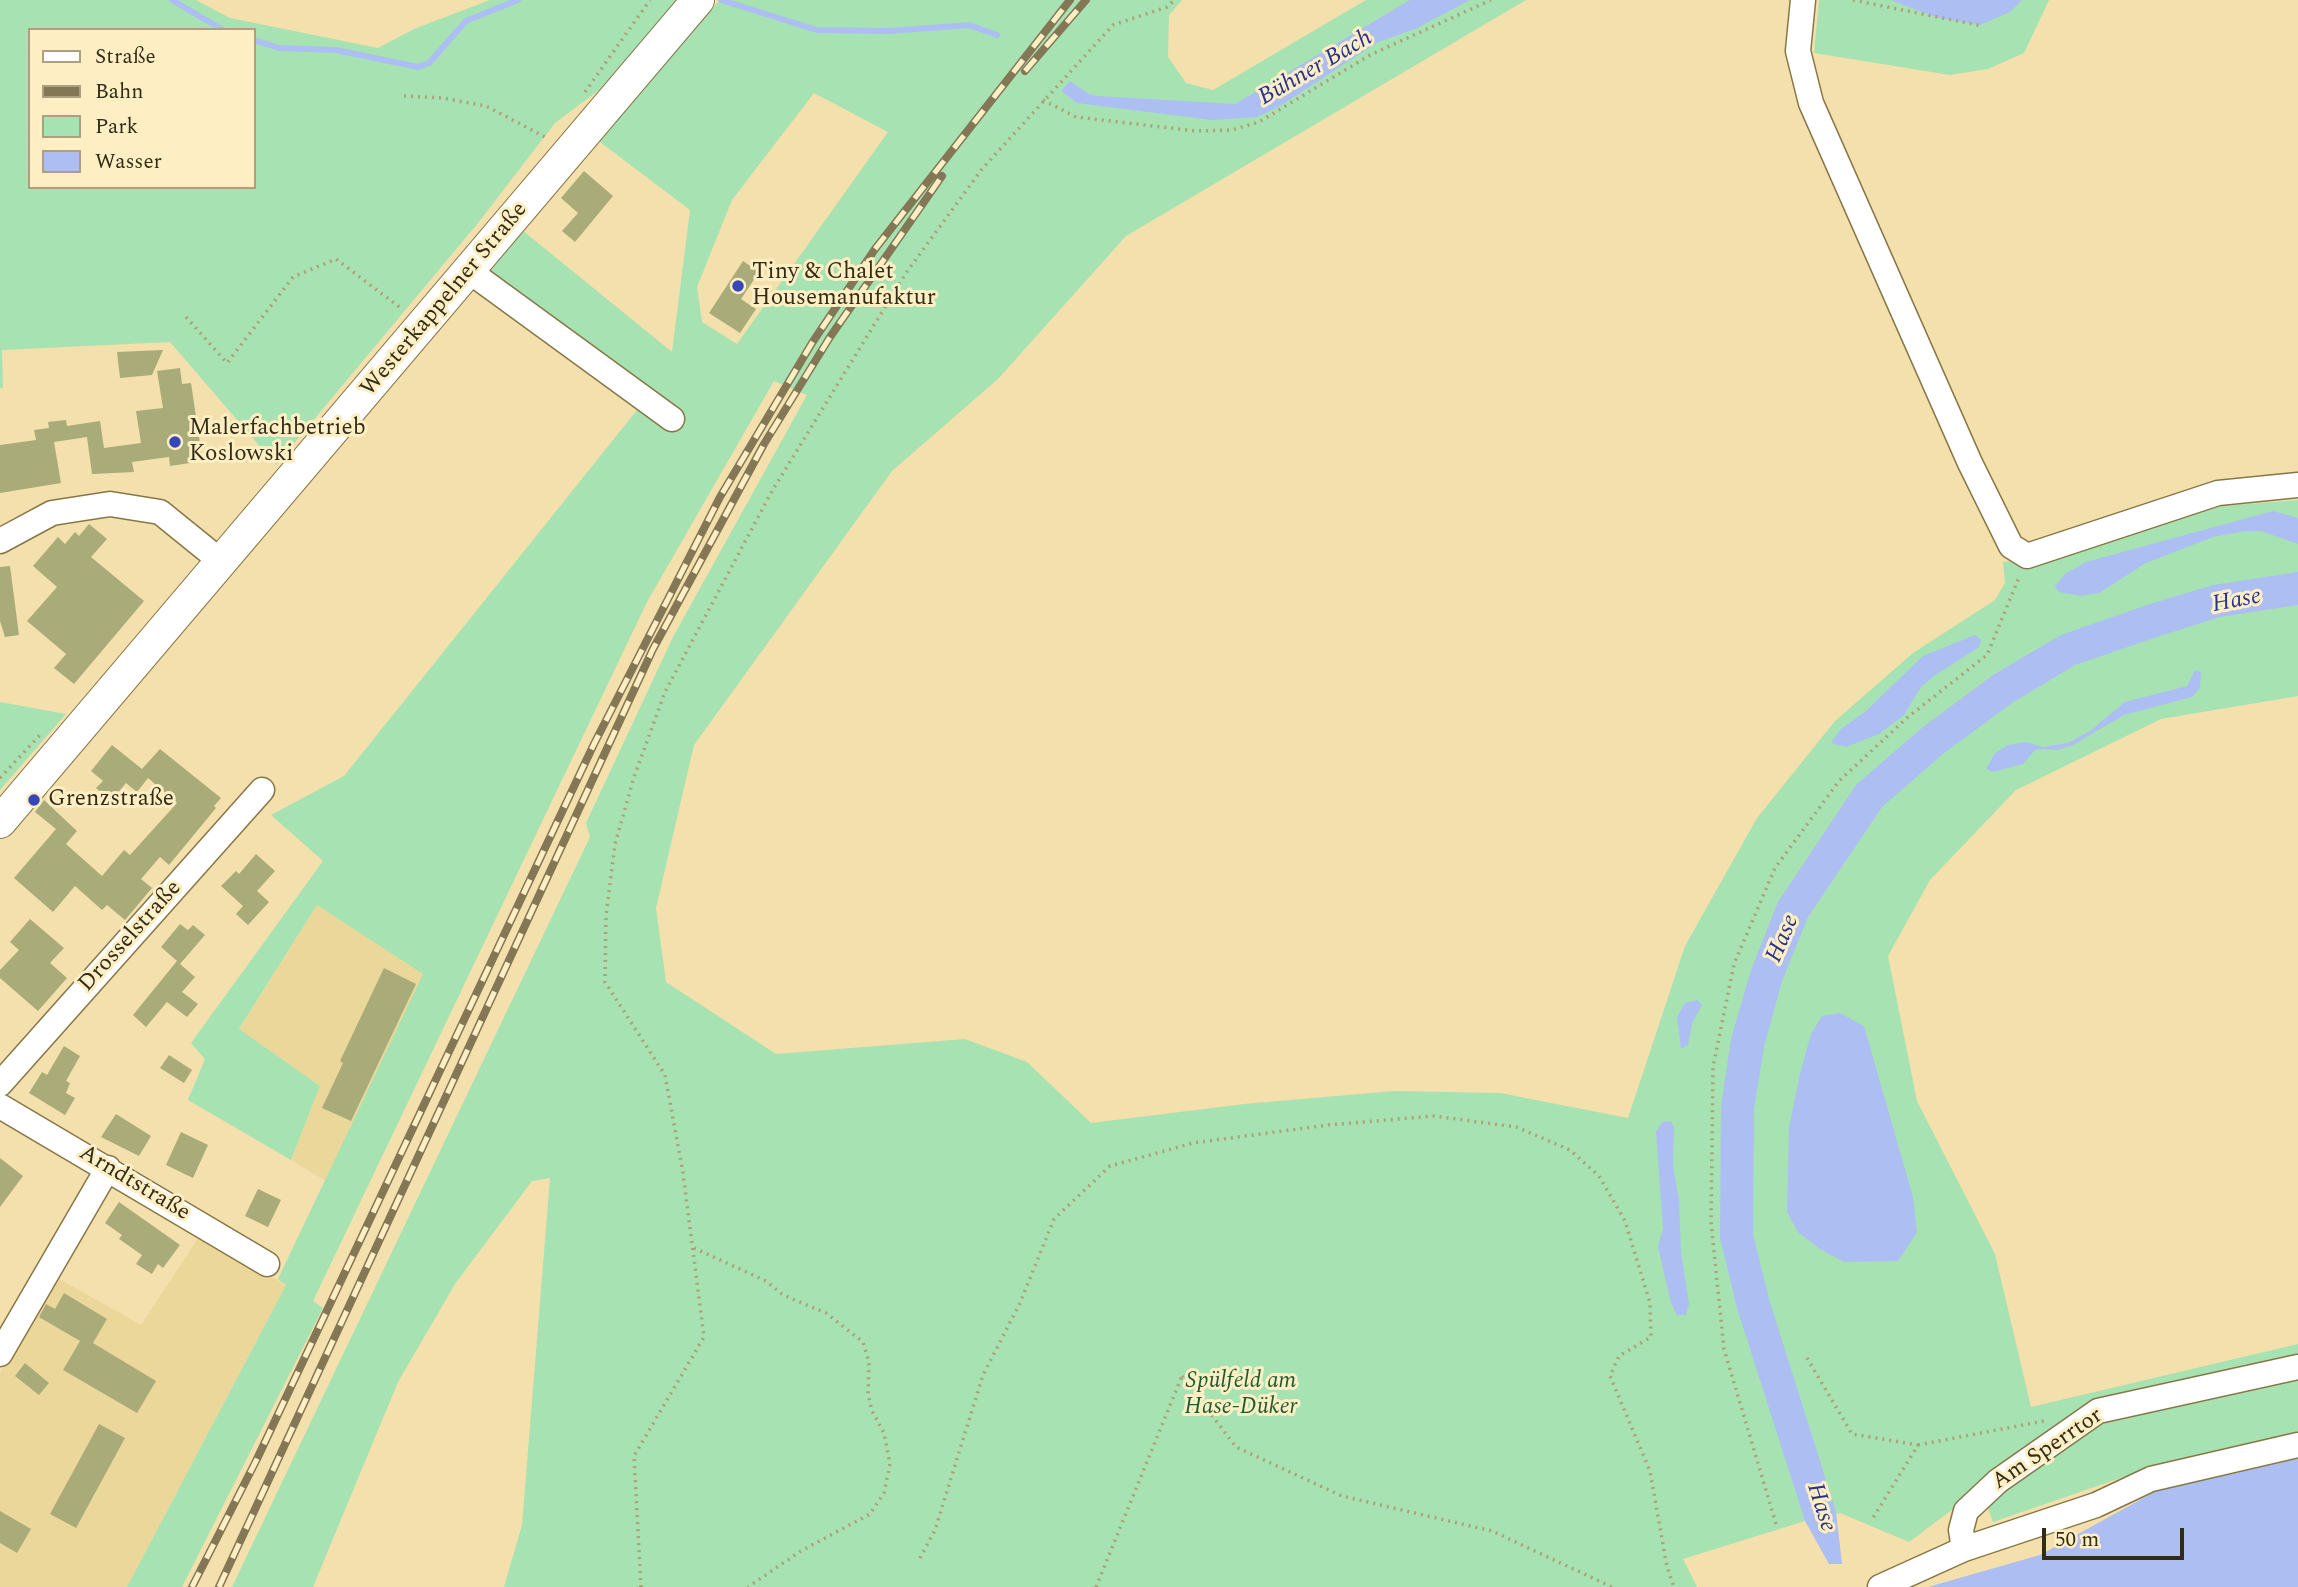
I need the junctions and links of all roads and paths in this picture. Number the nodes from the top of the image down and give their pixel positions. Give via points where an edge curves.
1 (698, 0) edge
2 (1174, 0) edge
3 (1491, 0) edge
4 (1803, 0) edge
5 (1853, 0) edge
6 (1982, 26) dead end
7 (404, 96) dead end
8 (1043, 100) junction
9 (568, 154) junction
10 (469, 271) junction
11 (186, 317) dead end
12 (423, 326) junction
13 (672, 419) dead end
14 (2298, 485) edge
15 (0, 541) edge
16 (2027, 556) junction
17 (223, 563) junction
18 (262, 790) dead end
19 (0, 822) edge
20 (0, 1084) edge
21 (0, 1106) edge
22 (108, 1168) junction
23 (693, 1248) junction
24 (267, 1264) dead end
25 (0, 1354) edge
26 (1807, 1358) dead end
27 (2298, 1367) edge
28 (2047, 1421) dead end
29 (1918, 1445) junction
30 (2298, 1445) edge
31 (1871, 1521) dead end
32 (1776, 1524) dead end
33 (1964, 1549) junction
34 (920, 1558) dead end
35 (641, 1587) edge
36 (748, 1587) edge
37 (1096, 1587) edge
38 (1612, 1587) edge
39 (1674, 1587) edge
40 (1880, 1587) edge

1 - 9 main road, Westerkappelner Straße
2 - 8 path via 1113,25
3 - 8 path via 1370,55 1259,122 1231,130 1196,131 1076,117
4 - 16 street via 1798,51 1811,103 1970,463 2011,546
5 - 6 path
7 - 9 path via 486,106
8 - 23 path via 982,169 906,273 772,491 666,692 634,777 615,844 606,916 605,982 665,1075
9 - 10 main road, Westerkappelner Straße
10 - 12 main road, Westerkappelner Straße
10 - 13 street
11 - 12 path via 227,363 293,277 336,259
12 - 17 main road, Westerkappelner Straße
14 - 16 street via 2218,493
15 - 17 street via 52,513 110,504 160,512
16 - 32 path via 1987,655 1908,717 1839,781 1775,868 1734,964 1713,1067 1711,1222 1724,1349
17 - 19 main road, Westerkappelner Straße
18 - 20 street, Drosselstraße
21 - 22 street, Arndtstraße
22 - 24 street, Arndtstraße
22 - 25 street
23 - 35 path via 704,1337 634,1456
23 - 36 path via 825,1313 863,1342 869,1363 868,1394 884,1433 890,1464 884,1493 870,1514
26 - 29 path via 1852,1434
27 - 33 street, Am Sperrtor via 2098,1411 1998,1481 1966,1511 1961,1530
28 - 29 path
29 - 31 path
30 - 33 street via 2151,1479 2096,1505
33 - 40 street
34 - 39 path via 934,1530 983,1375 1020,1303 1054,1219 1110,1166 1193,1143 1434,1116 1516,1127 1570,1150 1599,1176 1625,1221 1650,1303 1651,1337 1619,1356 1610,1376 1650,1471
37 - 38 path via 1182,1376 1236,1447 1342,1496 1492,1531

